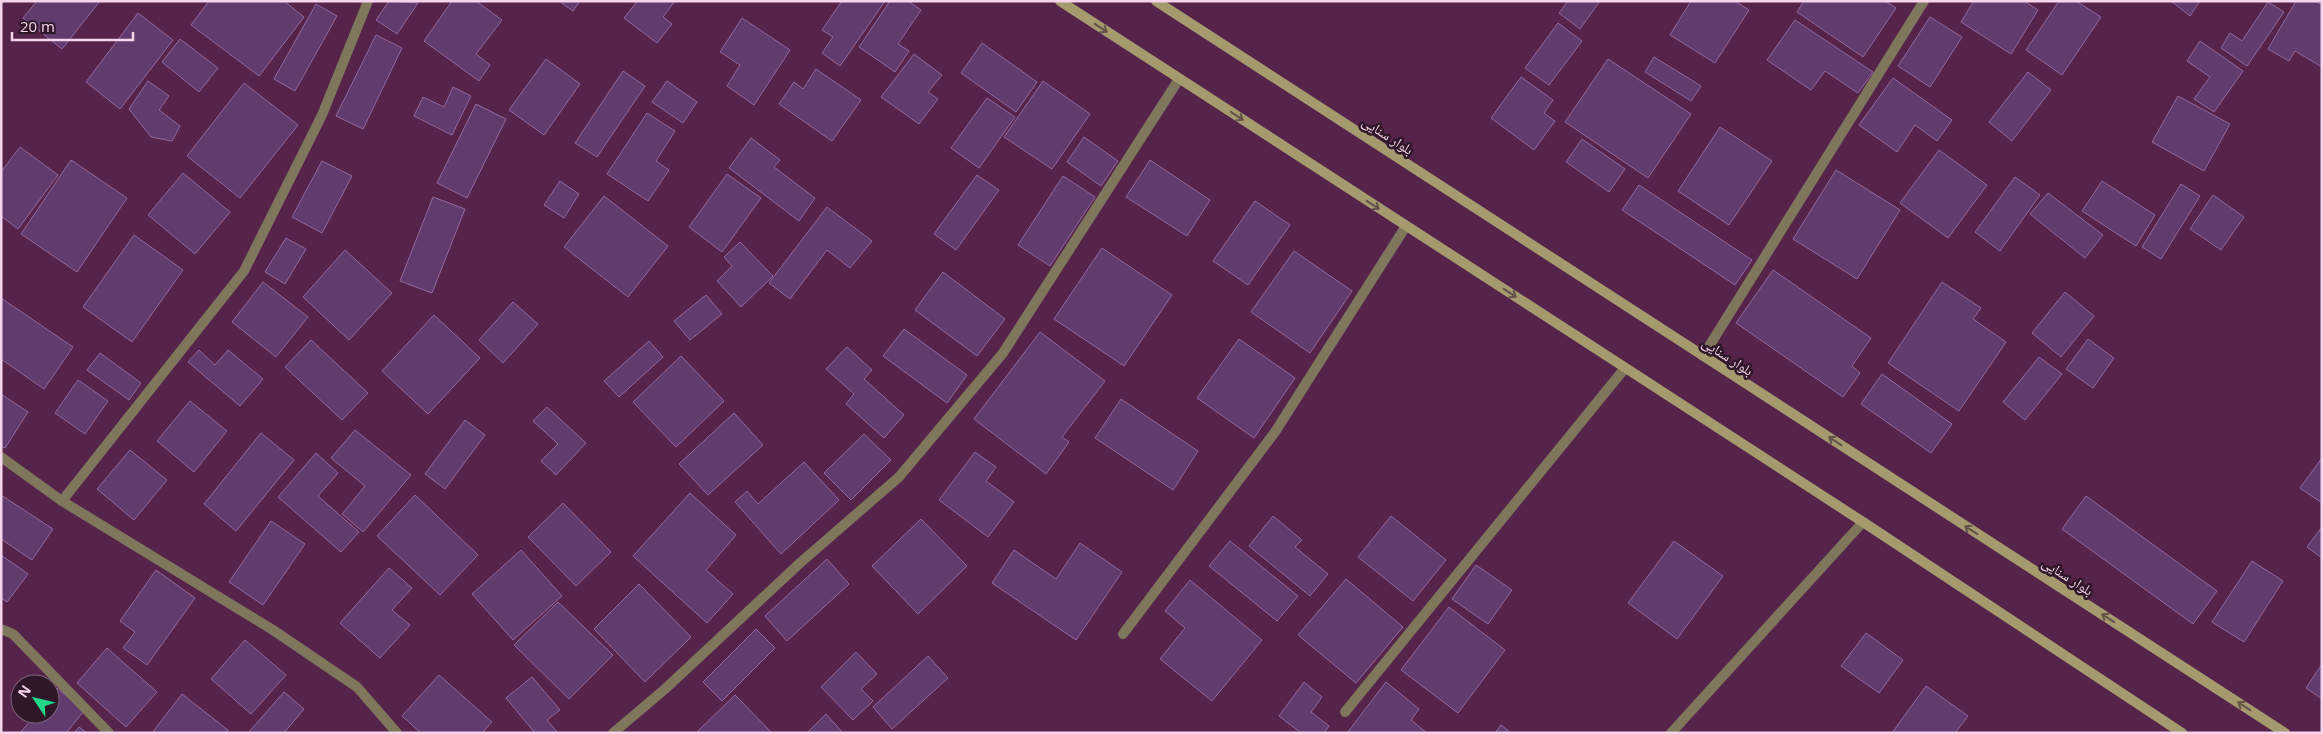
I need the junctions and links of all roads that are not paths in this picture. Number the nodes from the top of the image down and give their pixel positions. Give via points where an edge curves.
1 (368, 1) edge
2 (1060, 1) edge
3 (1156, 1) edge
4 (1924, 1) edge
5 (1179, 79) junction
6 (1406, 226) junction
7 (1703, 356) junction
8 (1625, 368) junction
9 (1, 457) edge
10 (62, 501) junction
11 (1863, 522) junction
12 (1, 630) edge
13 (1123, 634) dead end
14 (1345, 712) dead end
15 (109, 733) edge
16 (397, 733) edge
17 (614, 733) edge
18 (1671, 733) edge
19 (2182, 733) edge
20 (2285, 733) edge

1 - 10 street via 322,115 244,271
2 -> 5 main road
3 - 7 main road, بلوار سنایی
4 - 7 street
5 -> 6 main road
5 - 17 street via 1003,353 899,477
6 -> 8 main road
6 - 13 street via 1276,432
20 -> 7 main road, بلوار سنایی
8 - 11 main road
8 - 14 street
9 - 10 street
10 - 16 street via 273,630 357,687
11 - 18 street
11 - 19 main road
12 - 15 street via 13,634

